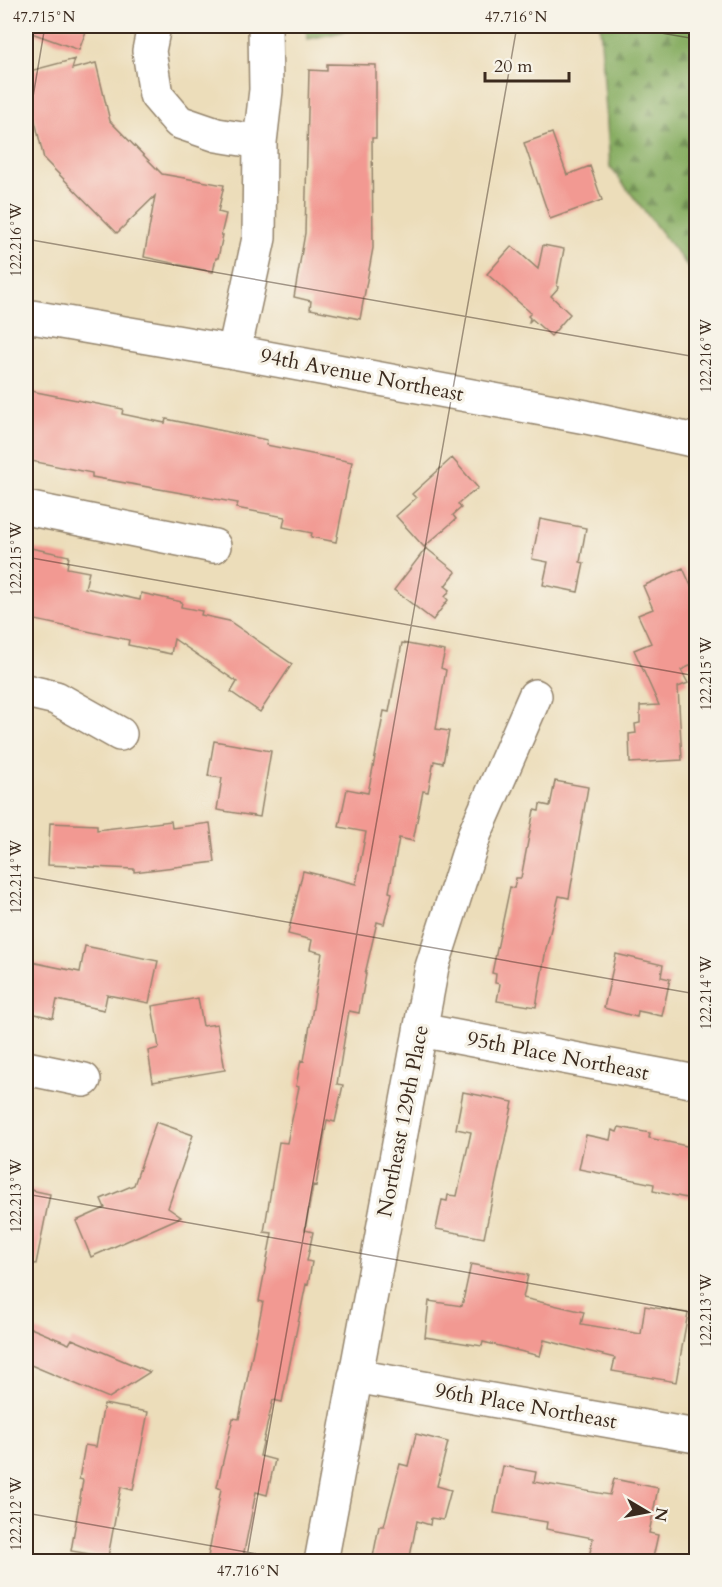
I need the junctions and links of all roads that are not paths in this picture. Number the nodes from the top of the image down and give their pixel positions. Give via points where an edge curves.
1 (154, 26) edge
2 (265, 26) edge
3 (260, 142) junction
4 (26, 316) edge
5 (234, 352) junction
6 (696, 441) edge
7 (26, 508) edge
8 (214, 546) dead end
9 (26, 691) edge
10 (535, 696) dead end
11 (120, 734) dead end
12 (420, 1029) junction
13 (26, 1068) edge
14 (84, 1080) dead end
15 (696, 1082) edge
16 (355, 1376) junction
17 (696, 1436) edge
18 (321, 1562) edge

1 - 3 street via 149,51 156,95 179,122 217,135
2 - 3 street via 267,90
3 - 5 street via 259,238
4 - 5 street, 94th Avenue Northeast
5 - 6 street, 94th Avenue Northeast
7 - 8 street
9 - 11 street via 56,698
10 - 12 street, Northeast 129th Place via 475,833 432,967
12 - 15 street, 95th Place Northeast
12 - 16 street, Northeast 129th Place
13 - 14 street
16 - 17 street, 96th Place Northeast
16 - 18 street, Northeast 129th Place

